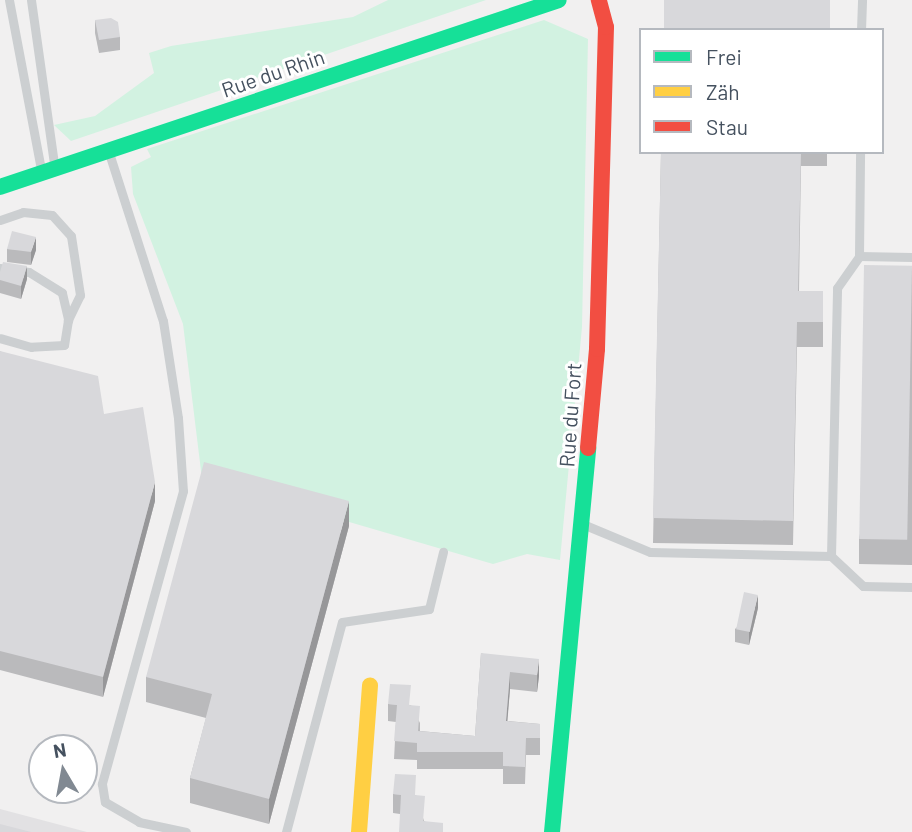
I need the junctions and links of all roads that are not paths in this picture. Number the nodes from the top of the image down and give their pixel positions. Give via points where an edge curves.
1 (9, 0) edge
2 (31, 0) edge
3 (559, 0) edge
4 (599, 0) edge
5 (862, 0) edge
6 (862, 28) edge
7 (108, 150) junction
8 (860, 154) edge
9 (48, 171) junction
10 (0, 187) edge
11 (0, 220) edge
12 (859, 256) junction
13 (912, 257) edge
14 (0, 268) edge
15 (68, 320) junction
16 (0, 338) edge
17 (583, 525) junction
18 (443, 552) dead end
19 (831, 556) junction
20 (912, 587) edge
21 (370, 685) dead end
22 (186, 832) edge
23 (286, 832) edge
24 (359, 832) edge
25 (552, 832) edge

1 - 9 lane
2 - 9 lane
3 - 7 street, Rue du Rhin
4 - 17 street, Rue du Fort via 606,27 597,323
5 - 6 lane
7 - 9 street, Rue du Rhin
7 - 22 lane via 163,321 178,418 183,491 102,784 105,802 139,822
8 - 12 lane
9 - 10 street, Rue du Rhin
11 - 15 lane via 23,212 52,215 71,236 80,295
12 - 13 lane
12 - 19 lane via 837,288
14 - 15 lane via 29,272 62,293
15 - 16 lane via 64,345 31,347
17 - 19 lane via 650,551
17 - 25 street, Rue du Fort via 559,723
18 - 23 lane via 429,609 341,622
19 - 20 lane via 863,586
21 - 24 street

